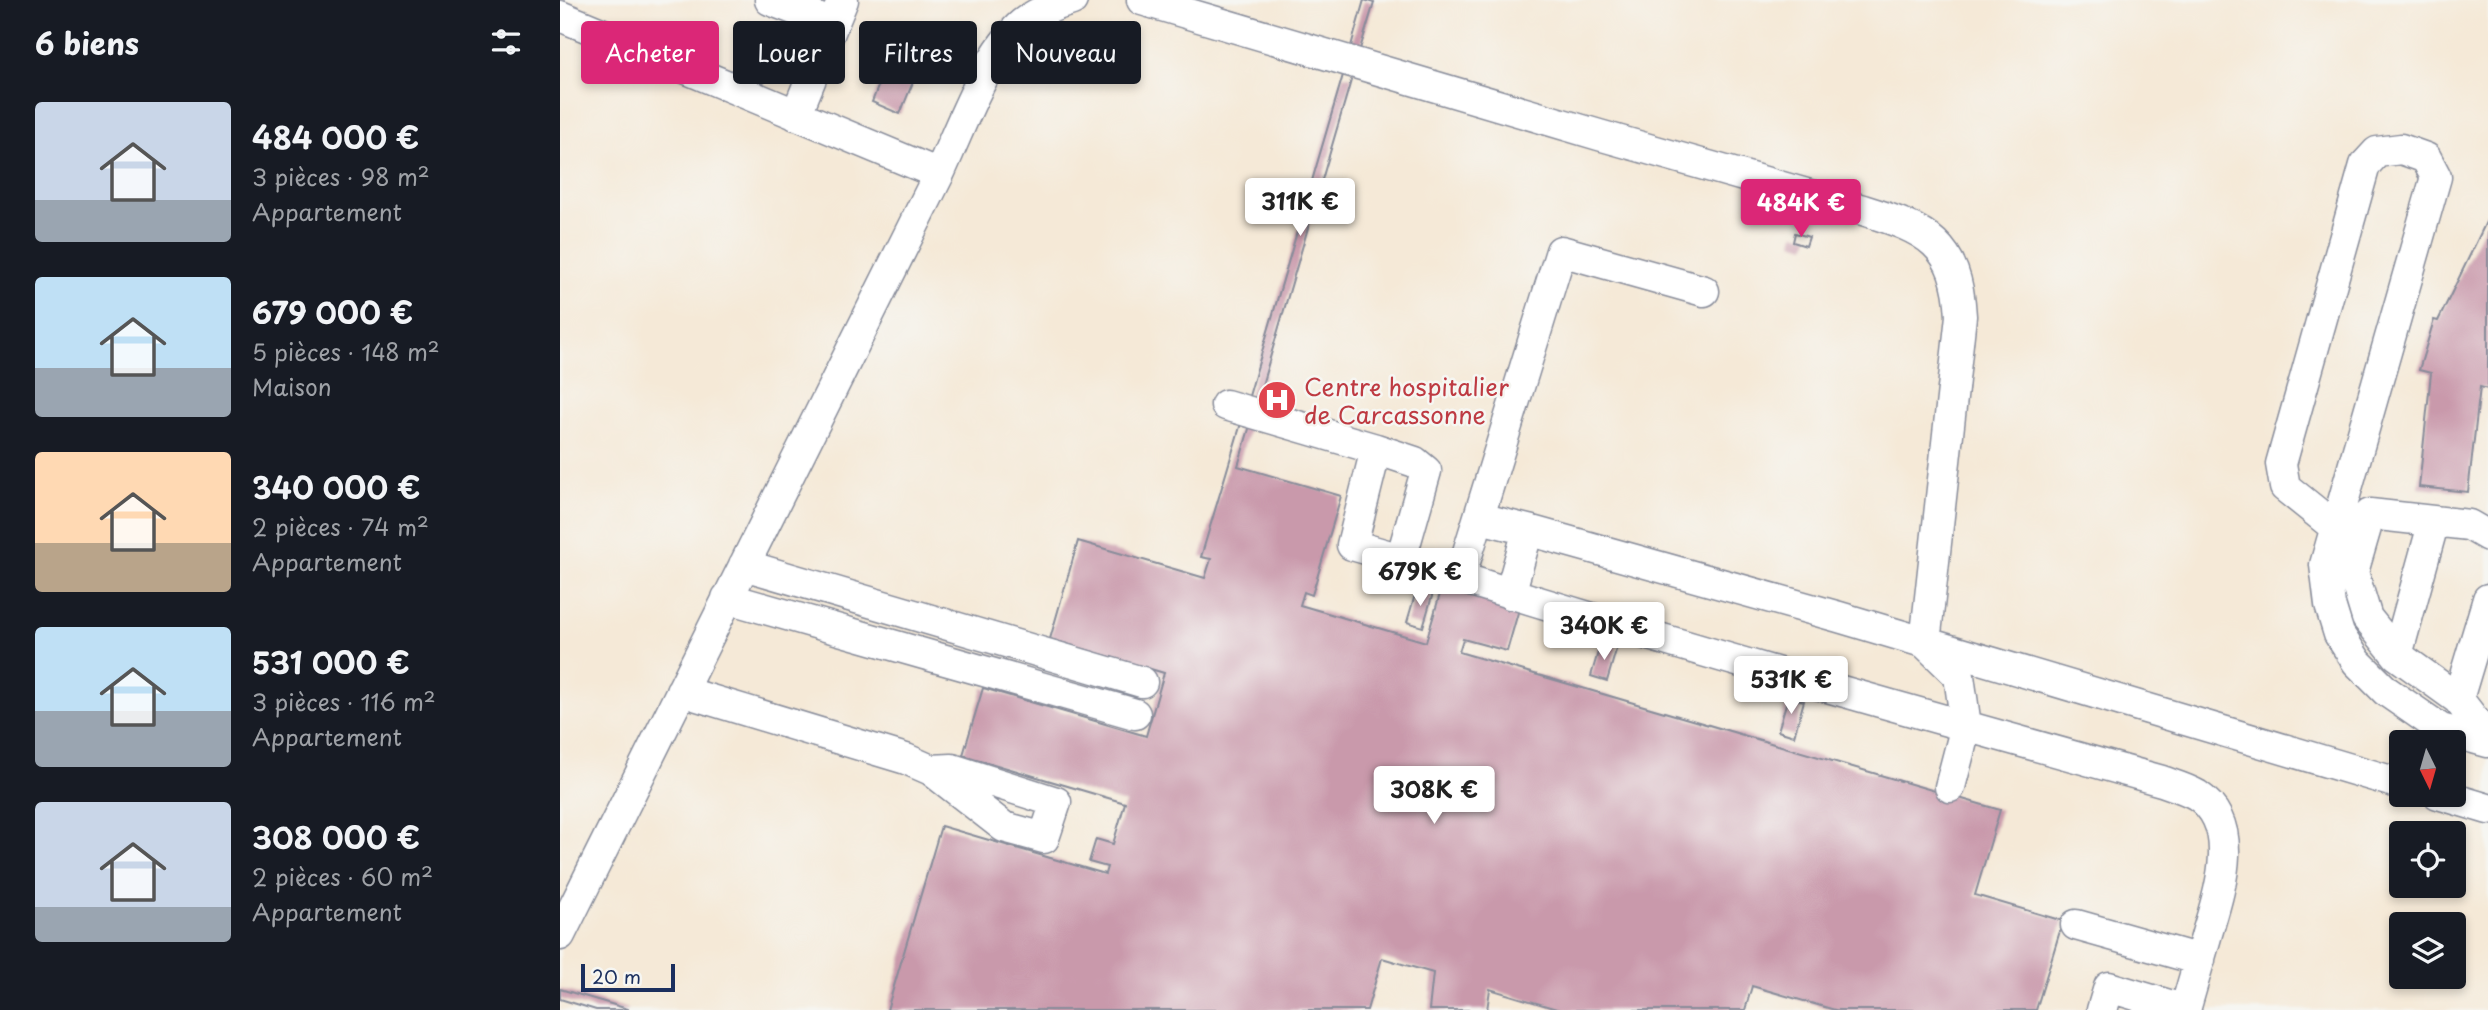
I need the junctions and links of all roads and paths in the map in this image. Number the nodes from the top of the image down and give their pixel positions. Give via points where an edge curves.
1 (770, 0) edge
2 (1072, 0) edge
3 (1142, 0) edge
4 (838, 12) edge
5 (560, 16) edge
6 (796, 115) junction
7 (939, 174) junction
8 (1704, 291) dead end
9 (1226, 405) dead end
10 (1376, 449) junction
11 (1480, 518) junction
12 (2434, 521) junction
13 (2336, 528) junction
14 (1528, 530) junction
15 (2488, 536) edge
16 (1401, 559) junction
17 (744, 565) junction
18 (1460, 578) junction
19 (1510, 594) junction
20 (727, 598) junction
21 (2488, 598) edge
22 (1925, 643) junction
23 (2397, 655) junction
24 (1142, 682) dead end
25 (681, 691) junction
26 (2458, 699) junction
27 (1135, 714) dead end
28 (1966, 726) junction
29 (2488, 740) edge
30 (931, 770) dead end
31 (2389, 780) edge
32 (1950, 787) dead end
33 (2466, 802) edge
34 (2488, 809) edge
35 (2076, 925) dead end
36 (560, 935) edge
37 (2200, 960) junction
38 (2102, 1010) edge
39 (2185, 1010) edge

1 - 4 street
2 - 7 street via 1023,23 1006,42
3 - 22 street via 1863,210 1906,224 1937,245 1959,288 1961,316
4 - 6 street
5 - 6 street
6 - 7 street
7 - 17 street
8 - 11 street via 1561,251
9 - 10 street
10 - 16 street via 1415,462 1426,471
10 - 16 street via 1352,545
11 - 14 street
11 - 18 street
12 - 15 street via 2469,525
12 - 23 street
12 - 23 street via 2370,514 2353,572 2367,618
13 - 13 street via 2436,177 2426,158 2402,149 2377,152 2365,165 2281,464 2285,487
13 - 29 street via 2325,565 2330,605 2339,634 2357,662 2386,691 2441,729
14 - 19 street
14 - 22 street
16 - 18 street
17 - 20 street
17 - 24 street
18 - 19 street
19 - 28 street
20 - 25 street
20 - 27 street
21 - 26 street
22 - 28 street via 1959,676
22 - 31 street
23 - 26 street
25 - 30 street
25 - 36 street
26 - 29 street
28 - 32 street
28 - 37 street via 2162,781 2197,795 2212,810 2222,833 2225,859
33 - 34 street
35 - 37 street
37 - 39 street
38 - 39 street via 2109,987

